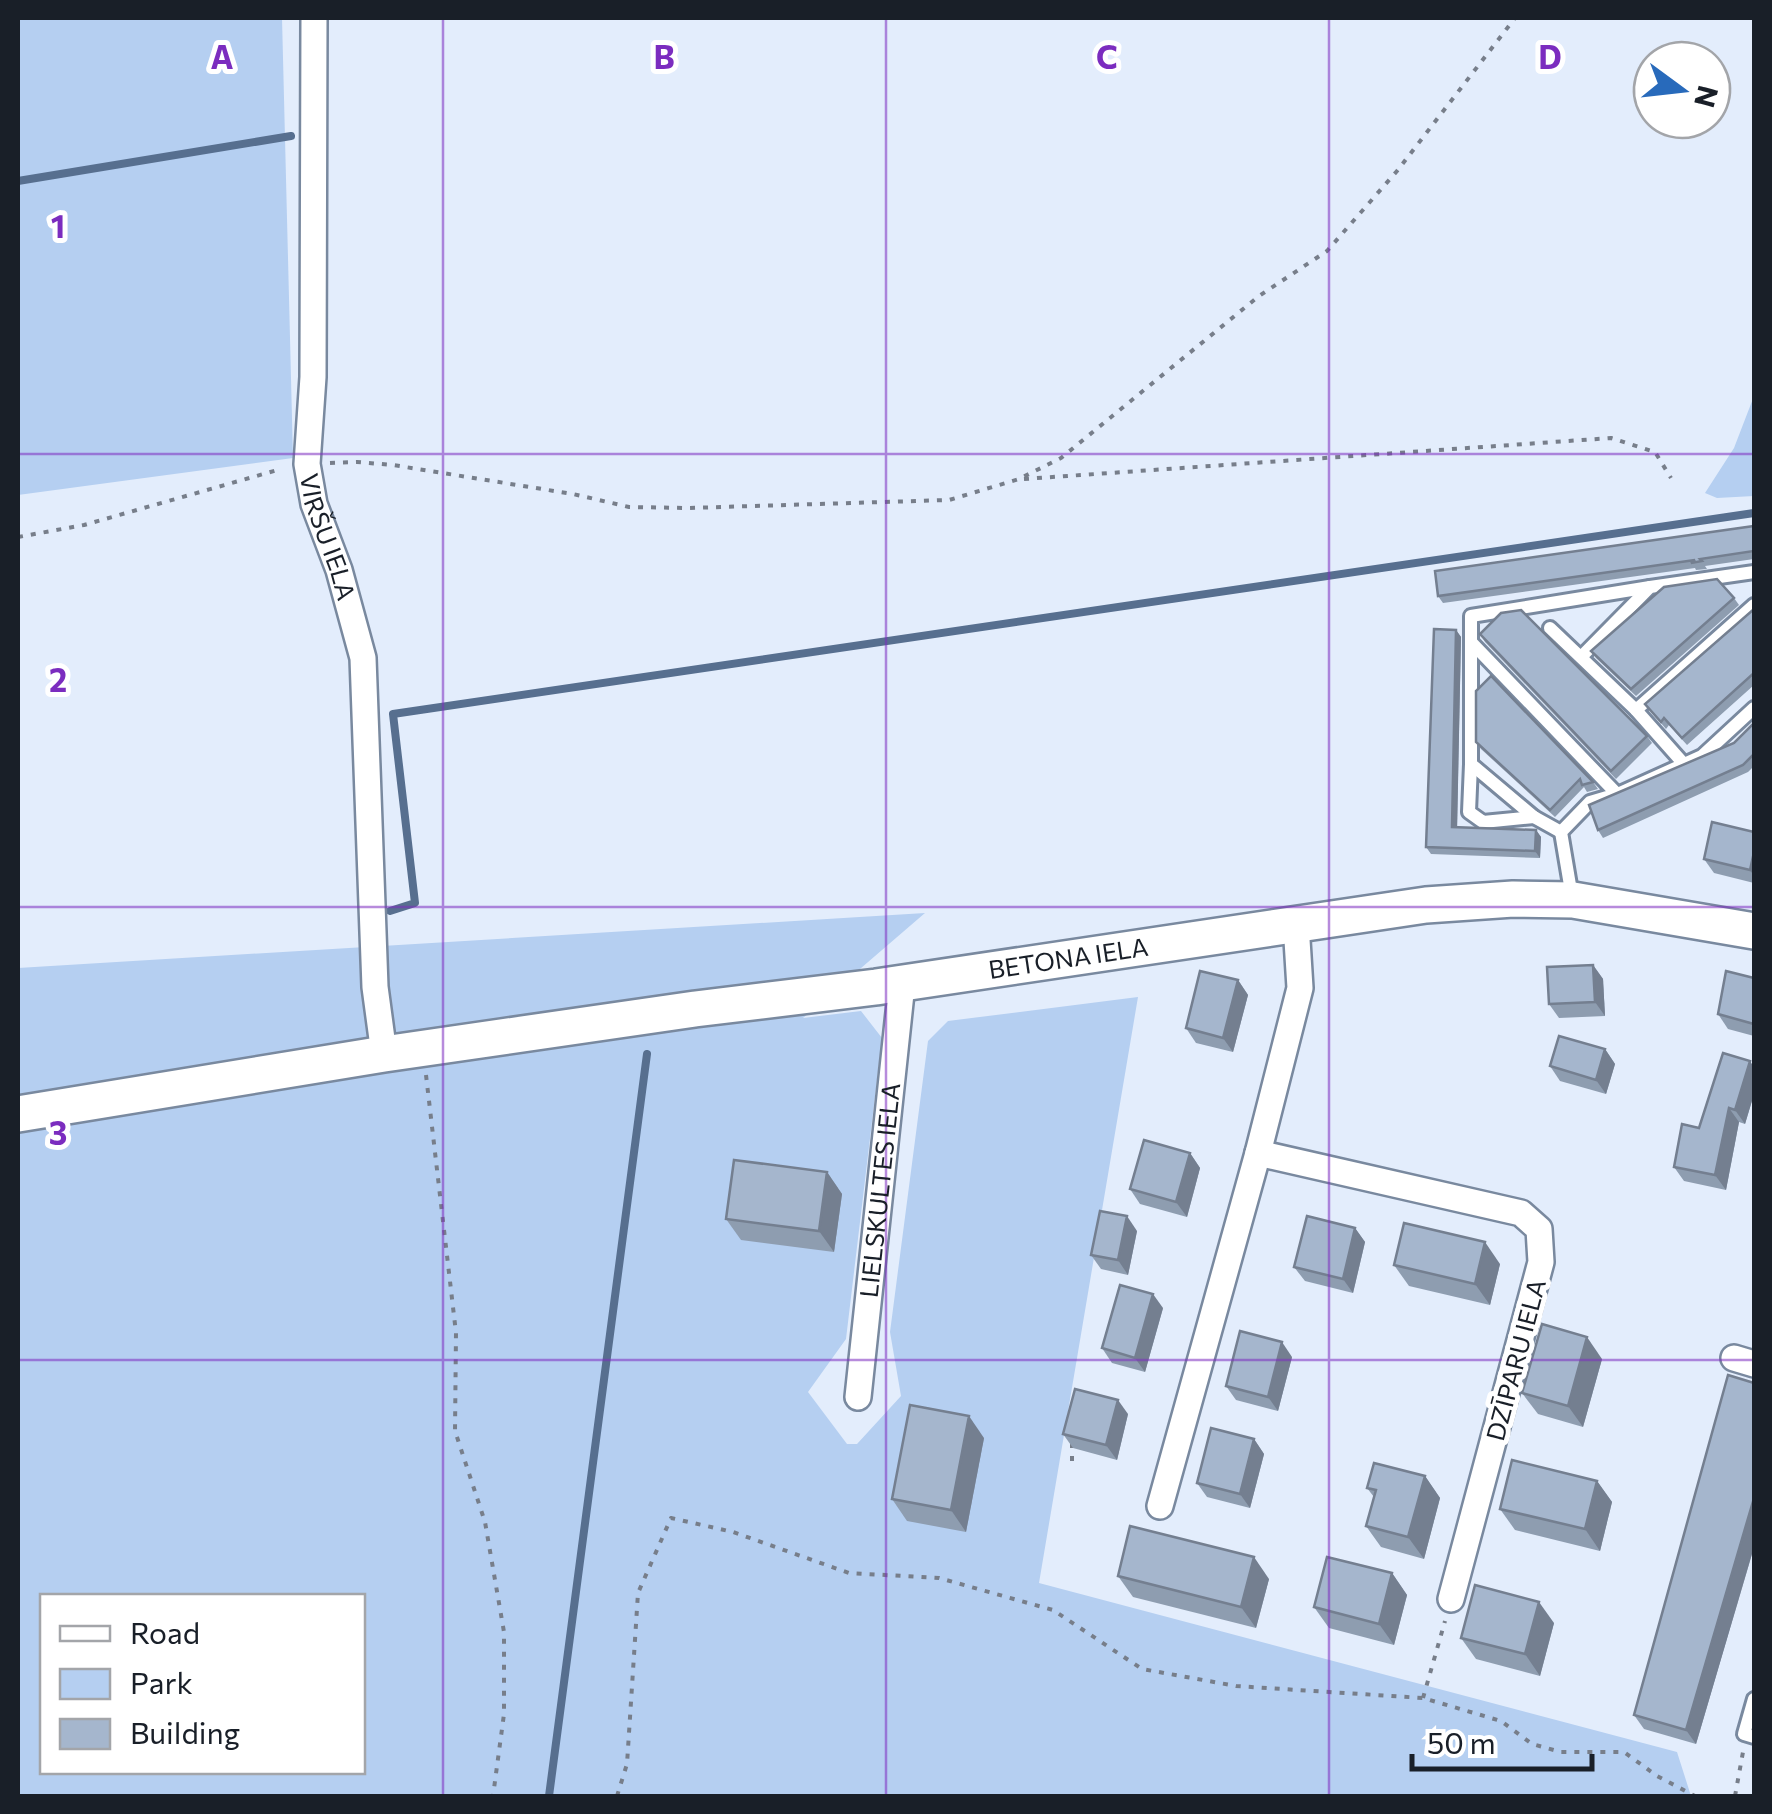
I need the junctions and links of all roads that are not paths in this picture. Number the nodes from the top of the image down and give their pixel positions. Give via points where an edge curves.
1 (314, 18) edge
2 (1754, 572) edge
3 (1650, 587) junction
4 (1754, 605) edge
5 (1550, 628) dead end
6 (1470, 642) junction
7 (1581, 657) junction
8 (1754, 708) edge
9 (1636, 710) junction
10 (1470, 764) junction
11 (1682, 764) junction
12 (1617, 794) junction
13 (1534, 817) junction
14 (1561, 832) junction
15 (1572, 900) junction
16 (1296, 924) junction
17 (1754, 931) edge
18 (902, 984) junction
19 (384, 1054) junction
20 (18, 1114) edge
21 (1258, 1152) junction
22 (858, 1396) dead end
23 (1160, 1506) dead end
24 (1451, 1600) road end
25 (1754, 1699) edge
26 (1754, 1737) edge

1 - 19 street, VIRŠU IELA via 307,464 363,658 375,986
2 - 3 lane
3 - 6 lane via 1470,616
3 - 7 lane
4 - 9 lane
5 - 7 lane
6 - 10 lane
6 - 12 lane
7 - 9 lane
8 - 11 lane via 1702,756
9 - 11 lane
10 - 13 lane
10 - 13 lane via 1469,812 1483,822
11 - 12 lane
12 - 14 lane via 1590,802
13 - 14 lane
14 - 15 lane
15 - 16 main road, BETONA IELA via 1426,905
15 - 17 main road, BETONA IELA
16 - 18 main road, BETONA IELA
16 - 21 street via 1300,988
18 - 19 main road, BETONA IELA
18 - 22 street, LIELSKULTES IELA
19 - 20 main road, BETONA IELA
21 - 23 street
21 - 24 street, DZĪPARU IELA via 1521,1212 1539,1229 1537,1279
25 - 26 lane via 1744,1734

